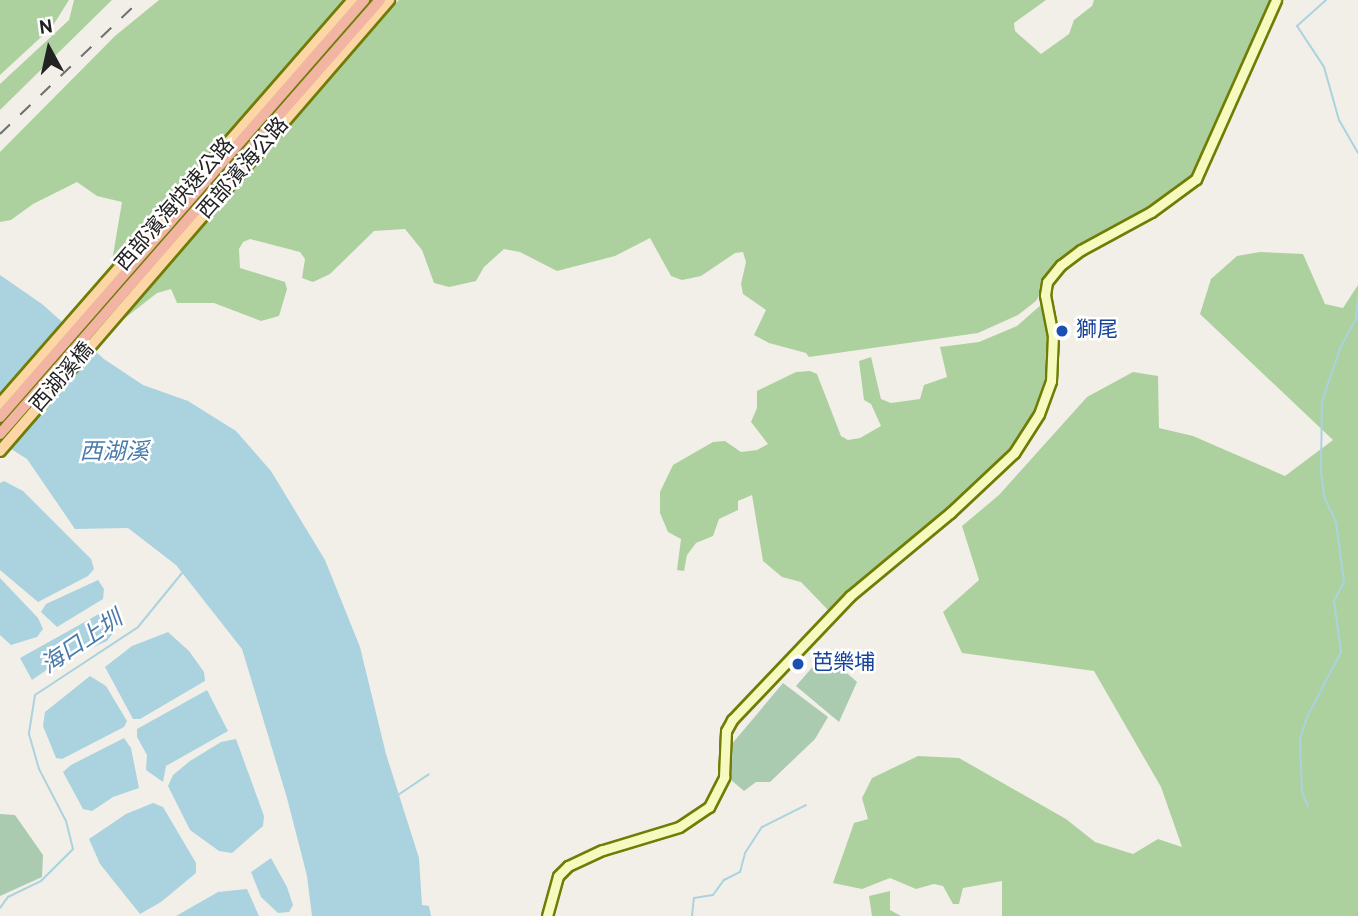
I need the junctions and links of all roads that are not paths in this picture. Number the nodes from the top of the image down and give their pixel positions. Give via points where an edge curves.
1 (353, 0) edge
2 (364, 0) edge
3 (380, 0) edge
4 (389, 0) edge
5 (1276, 0) edge
6 (89, 324) junction
7 (0, 404) edge
8 (0, 417) edge
9 (0, 434) edge
10 (0, 451) edge
11 (547, 916) edge

1 - 6 main road, 西部濱海公路
2 - 6 highway, 西部濱海快速公路
3 - 6 highway, 西部濱海快速公路
4 - 6 main road, 西部濱海公路
5 - 11 main road via 1196,179 1151,212 1081,250 1047,282 1053,336 1051,381 1039,414 1014,453 850,596 732,720 725,740 724,776 709,807 680,827 568,866 558,876
6 - 7 main road, 西湖溪橋
6 - 8 highway, 西部濱海快速公路
6 - 9 highway, 西部濱海快速公路
6 - 10 main road, 西湖溪橋

